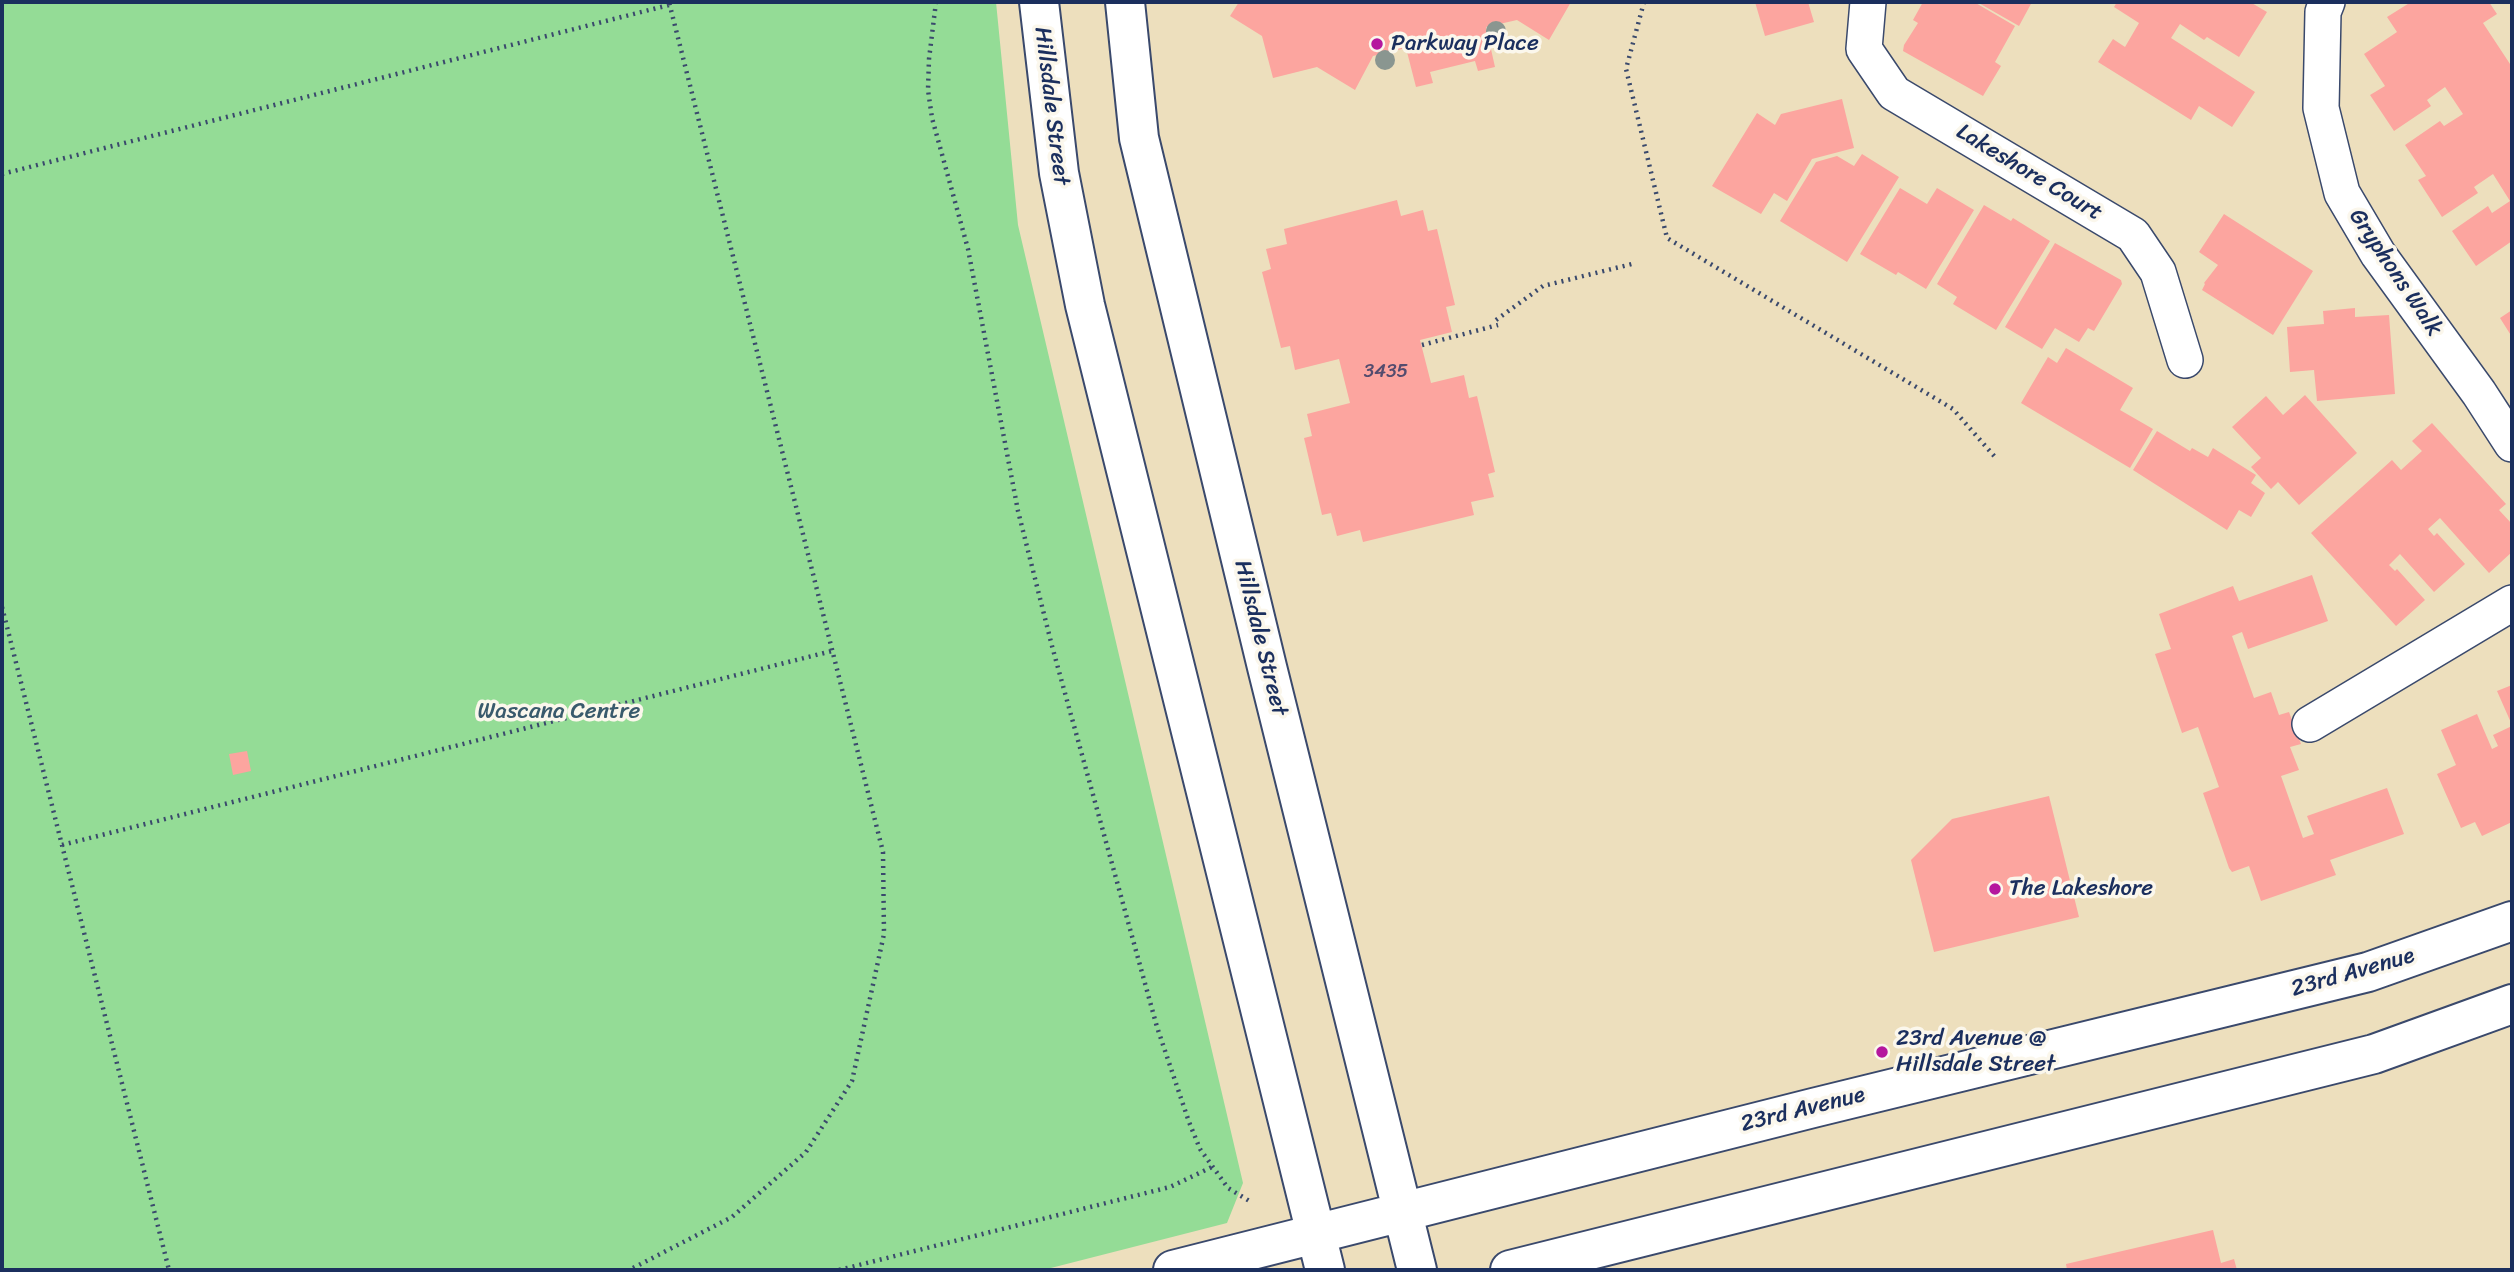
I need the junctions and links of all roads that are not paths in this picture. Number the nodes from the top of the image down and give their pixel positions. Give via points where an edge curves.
1 (1039, 2) edge
2 (1125, 2) edge
3 (1868, 2) edge
4 (2326, 2) edge
5 (2185, 360) dead end
6 (2512, 444) edge
7 (2512, 603) edge
8 (2310, 724) dead end
9 (2512, 921) edge
10 (2512, 1004) edge
11 (1402, 1211) junction
12 (1316, 1233) junction
13 (1172, 1270) edge
14 (1325, 1270) edge
15 (1417, 1270) edge
16 (1510, 1270) edge

1 - 12 street, Hillsdale Street via 1059,173 1084,305
2 - 11 street, Hillsdale Street via 1139,138
3 - 5 street, Lakeshore Court via 1864,49 1894,93 2133,235 2158,272
4 - 6 street, Gryphons Walk via 2320,108 2342,193 2378,254
7 - 8 street
9 - 11 street, 23rd Avenue via 2368,972
10 - 16 street via 2374,1054
11 - 12 street, 23rd Avenue
11 - 15 street, Hillsdale Street
12 - 13 street, 23rd Avenue
12 - 14 street, Hillsdale Street

